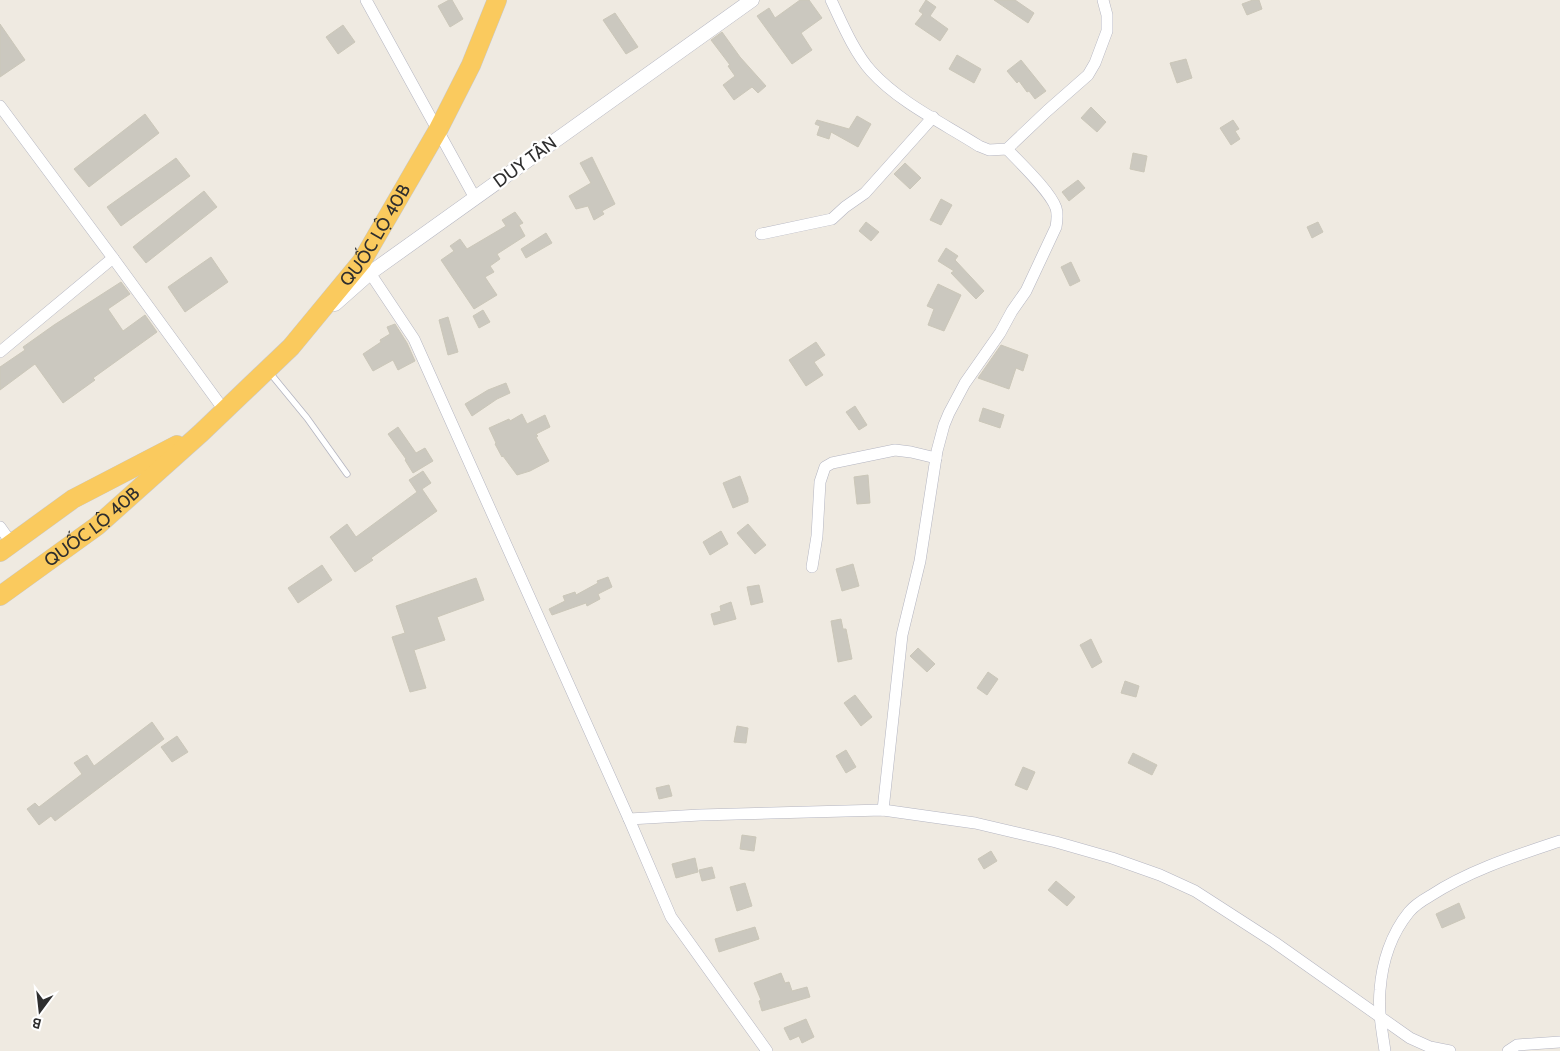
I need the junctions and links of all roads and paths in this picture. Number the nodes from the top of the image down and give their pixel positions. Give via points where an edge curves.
1 (366, 0) edge
2 (497, 0) edge
3 (752, 0) edge
4 (831, 0) edge
5 (1103, 0) edge
6 (0, 106) edge
7 (933, 117) junction
8 (438, 130) junction
9 (1007, 149) junction
10 (475, 198) junction
11 (762, 234) dead end
12 (114, 258) junction
13 (370, 273) junction
14 (304, 331) junction
15 (0, 352) edge
16 (267, 370) junction
17 (224, 410) junction
18 (201, 433) junction
19 (936, 458) junction
20 (347, 474) dead end
21 (0, 527) edge
22 (6, 548) edge
23 (812, 567) dead end
24 (0, 596) edge
25 (883, 810) junction
26 (629, 819) junction
27 (1560, 841) edge
28 (1380, 1018) junction
29 (1560, 1042) edge
30 (767, 1051) edge
31 (1385, 1051) edge
32 (1450, 1051) edge
33 (1508, 1051) edge

1 - 8 street
2 - 8 highway, QUỐC LỘ 40B via 471,65
3 - 10 street, DUY TÂN
4 - 7 street via 872,72 900,96
5 - 9 street via 1108,15 1107,31 1088,76
6 - 12 street
7 - 9 street via 979,146 989,150
7 - 11 street via 865,193 832,219
8 - 10 street
8 - 14 highway, QUỐC LỘ 40B via 362,261
9 - 19 street via 1050,197 1058,219 1026,292 948,413
10 - 13 street, DUY TÂN
12 - 15 street
12 - 17 street
13 - 14 street, DUY TÂN
13 - 26 street via 414,339
14 - 16 highway, QUỐC LỘ 40B
16 - 17 highway, QUỐC LỘ 40B
16 - 20 lane
17 - 18 highway, QUỐC LỘ 40B
18 - 22 highway, QUỐC LỘ 40B via 73,499
18 - 24 highway, QUỐC LỘ 40B via 96,526
19 - 23 street via 895,450 825,467 820,482
19 - 25 street via 920,561 902,635
21 - 22 street
25 - 26 street
25 - 28 street via 1016,832 1112,858 1160,876 1195,891 1274,942
26 - 30 street via 671,916
27 - 28 street via 1477,870 1410,910 1396,933 1383,967 1379,992
28 - 31 street
28 - 32 street via 1410,1038
29 - 33 street via 1517,1045

